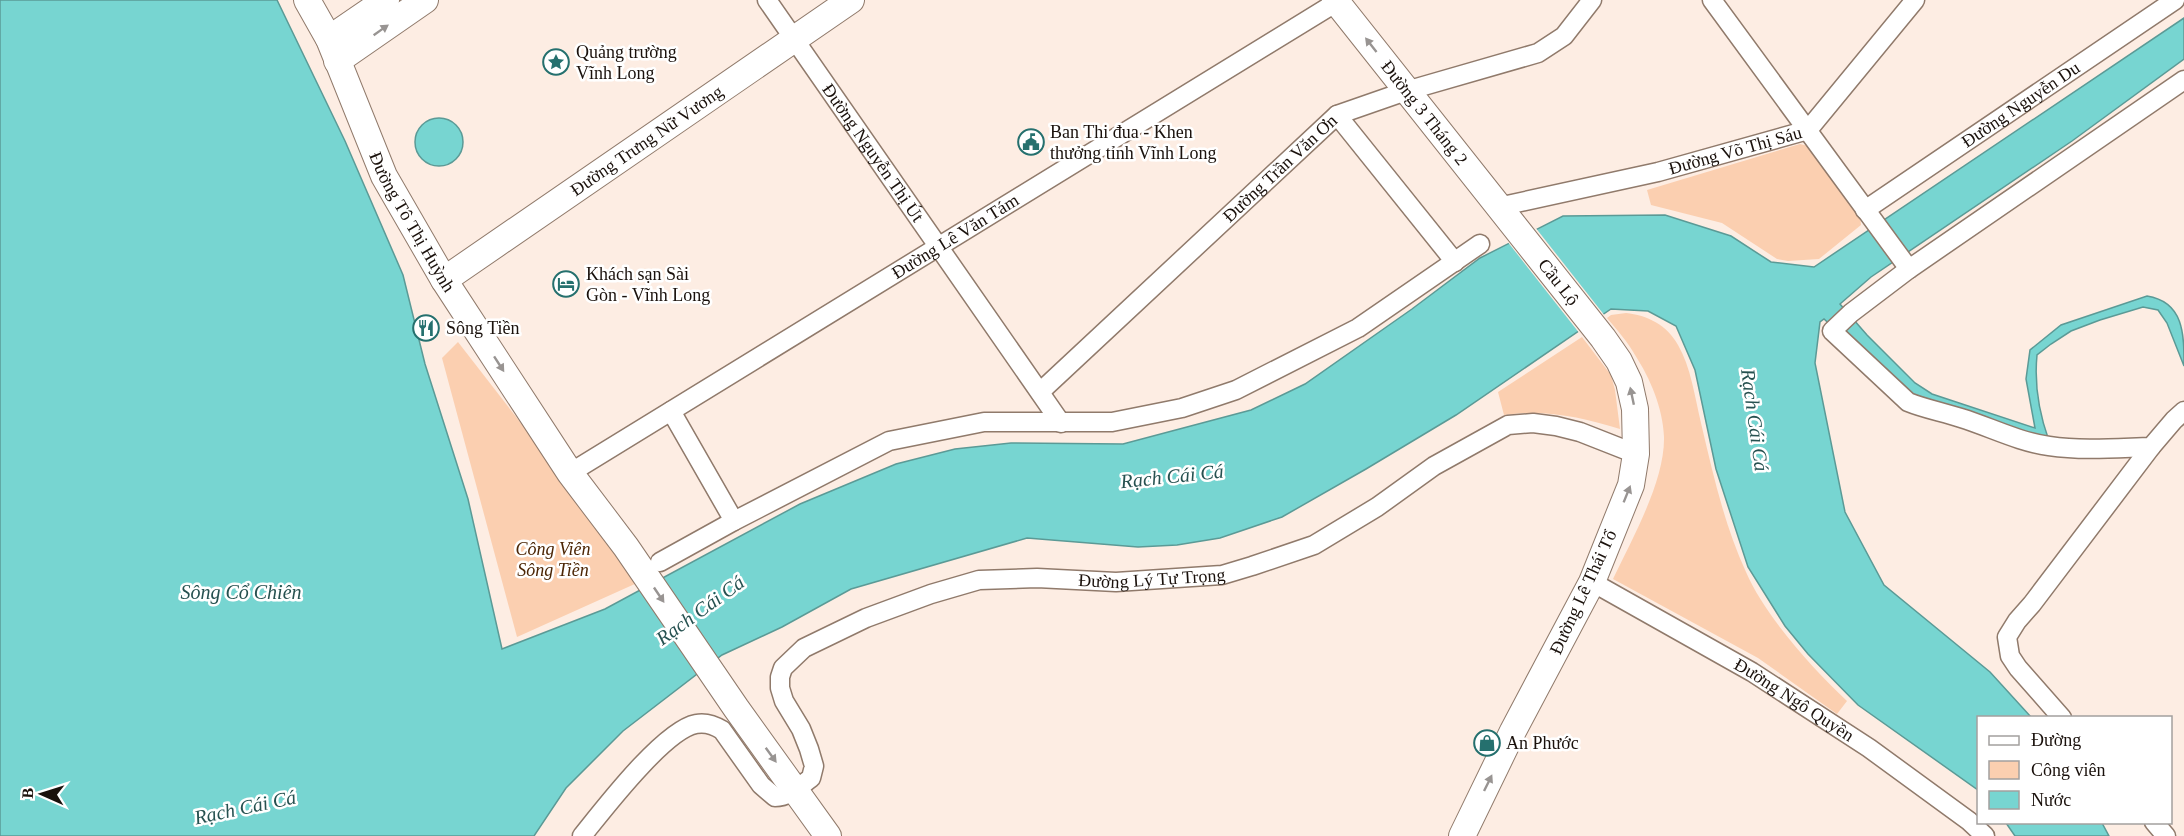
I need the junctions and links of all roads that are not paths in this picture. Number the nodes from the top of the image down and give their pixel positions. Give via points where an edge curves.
1 (307, 0) edge
2 (386, 0) edge
3 (426, 0) edge
4 (767, 0) edge
5 (851, 0) edge
6 (1592, 0) edge
7 (1712, 0) edge
8 (1915, 0) edge
9 (2175, 0) edge
10 (1337, 1) edge
11 (795, 38) junction
12 (333, 50) junction
13 (2184, 80) edge
14 (1406, 91) junction
15 (1337, 115) junction
16 (1808, 130) junction
17 (1498, 207) junction
18 (1868, 213) junction
19 (1514, 227) joint
20 (1480, 244) dead end
21 (940, 246) junction
22 (1455, 262) junction
23 (1906, 264) junction
24 (444, 280) junction
25 (1603, 338) joint
26 (1040, 392) junction
27 (671, 411) junction
28 (2181, 418) edge
29 (1061, 423) junction
30 (2151, 447) junction
31 (1636, 454) junction
32 (570, 472) junction
33 (734, 521) junction
34 (660, 562) dead end
35 (1592, 582) junction
36 (2061, 716) edge
37 (796, 790) junction
38 (2156, 824) edge
39 (582, 836) edge
40 (828, 836) edge
41 (1462, 836) edge
42 (1985, 836) edge
43 (2166, 836) edge

1 - 12 main road, Đường Tô Thị Huỳnh
2 - 12 main road
12 -> 3 main road
4 - 11 street, Đường Nguyễn Thị Út
5 - 11 main road, Đường Trưng Nữ Vương
6 - 14 street, Đường Trần Văn Ơn via 1564,36 1538,53
7 - 16 street
8 - 16 street, Đường Võ Thị Sáu
9 - 18 street, Đường Nguyễn Du
14 -> 10 main road, Đường 3 Tháng 2
10 - 21 street, Đường Lê Văn Tám
11 - 21 street, Đường Nguyễn Thị Út
11 - 24 main road, Đường Trưng Nữ Vương
12 - 24 main road, Đường Tô Thị Huỳnh via 384,176
13 - 23 street
14 - 15 street, Đường Trần Văn Ơn
14 - 17 main road, Đường 3 Tháng 2
15 - 22 street
15 - 26 street, Đường Trần Văn Ơn
16 - 17 street, Đường Võ Thị Sáu via 1658,172
16 - 18 street
17 - 19 main road, Đường 3 Tháng 2
18 - 23 street
19 - 25 main road, Cầu Lộ
20 - 22 street
21 - 26 street, Đường Nguyễn Thị Út
21 - 27 street, Đường Lê Văn Tám
22 - 29 street via 1358,328 1236,390 1141,418
23 - 30 street via 1832,331 1908,402 2048,446
24 -> 32 main road, Đường Tô Thị Huỳnh
31 -> 25 main road, Đường Lê Thái Tổ via 1635,409 1629,381
26 - 29 street, Đường Nguyễn Thị Út
27 - 32 street, Đường Lê Văn Tám
27 - 33 street
28 - 30 street
29 - 33 street via 984,422 889,441
30 - 36 street via 2007,637 2010,656 2018,668
35 -> 31 main road, Đường Lê Thái Tổ via 1631,485
31 - 37 street, Đường Lý Tự Trọng via 1556,426 1508,425 1434,466 1314,545 1252,566 1222,575 1116,582 979,580 866,618 804,648 783,668 780,688 784,701 801,729 814,766 811,778
32 -> 37 main road, Đường Tô Thị Huỳnh
33 - 34 street
41 -> 35 main road, Đường Lê Thái Tổ
35 - 42 street, Đường Ngô Quyền via 1752,672 1869,748
37 - 39 street via 775,797 761,785 722,730 714,724 695,724 667,741 622,786
37 - 40 main road, Đường Tô Thị Huỳnh
38 - 43 street

